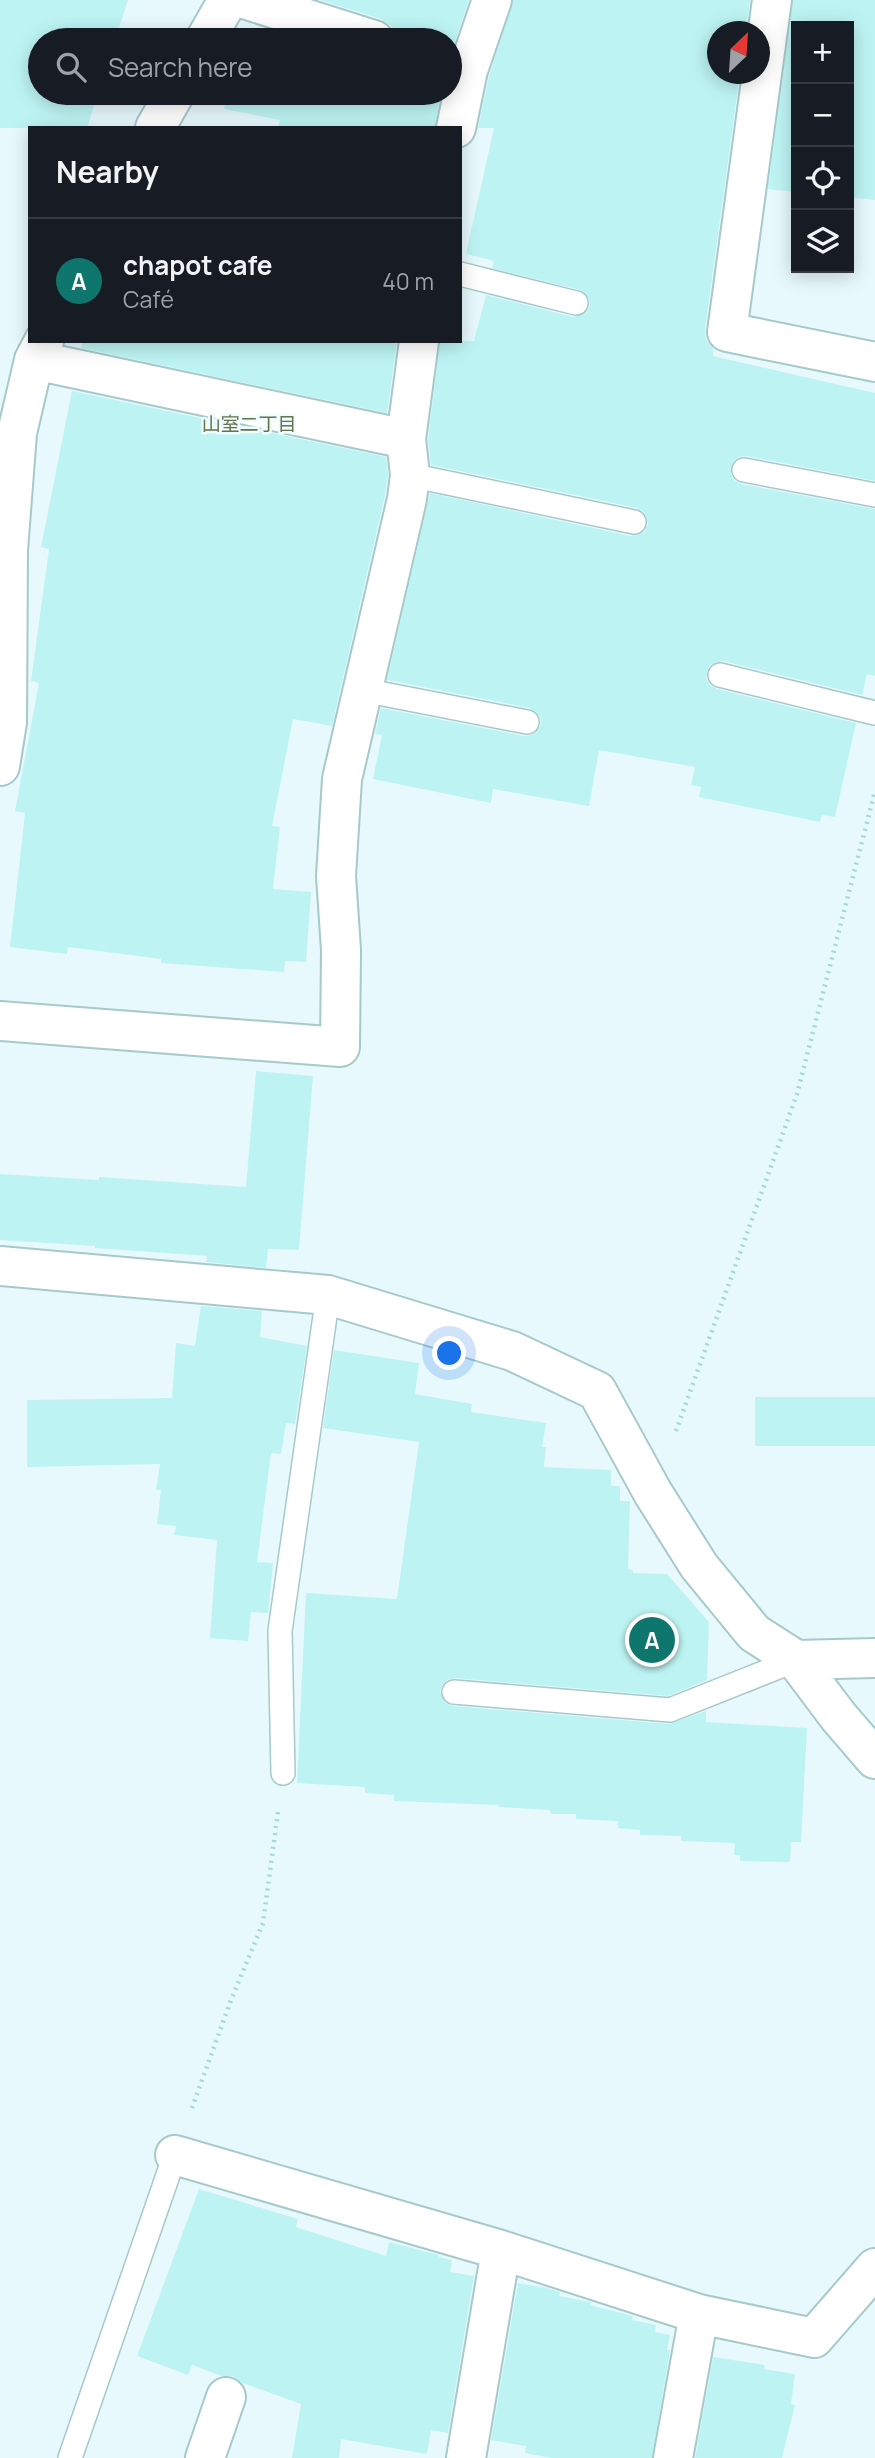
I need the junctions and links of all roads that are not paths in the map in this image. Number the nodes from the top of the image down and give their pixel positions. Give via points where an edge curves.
1 (228, 0) edge
2 (247, 0) edge
3 (492, 0) edge
4 (772, 0) edge
5 (212, 28) edge
6 (336, 28) edge
7 (462, 61) edge
8 (168, 105) edge
9 (457, 105) edge
10 (156, 126) edge
11 (456, 126) edge
12 (462, 274) edge
13 (576, 303) dead end
14 (419, 343) edge
15 (39, 351) edge
16 (875, 362) edge
17 (408, 457) junction
18 (744, 470) dead end
19 (875, 495) edge
20 (634, 522) dead end
21 (4, 651) edge
22 (720, 675) dead end
23 (363, 690) junction
24 (875, 713) edge
25 (527, 722) dead end
26 (0, 766) edge
27 (0, 1021) edge
28 (0, 1266) edge
29 (328, 1295) junction
30 (875, 1658) edge
31 (796, 1660) junction
32 (454, 1692) dead end
33 (875, 1759) edge
34 (283, 1773) road end
35 (175, 2155) joint
36 (501, 2250) junction
37 (875, 2268) edge
38 (699, 2314) junction
39 (226, 2397) dead end
40 (70, 2458) edge
41 (205, 2458) edge
42 (466, 2458) edge
43 (673, 2458) edge

1 - 5 street
2 - 6 street
3 - 7 street
4 - 16 street via 727,332
8 - 10 street
9 - 11 street
12 - 13 lane
14 - 17 street
15 - 17 street
15 - 21 street via 17,433
17 - 20 lane
17 - 23 street via 407,499
18 - 19 lane
21 - 26 street via 7,722
22 - 24 lane
23 - 25 lane
23 - 27 street via 342,779 336,876 340,1047
28 - 29 street
29 - 31 street via 512,1351 597,1391 699,1566 754,1633
29 - 34 lane via 280,1631
30 - 31 street
31 - 32 lane via 670,1710
31 - 33 street
35 - 36 street
35 - 40 lane
36 - 38 street
36 - 42 street
37 - 38 street via 814,2338
38 - 43 street
39 - 41 street

